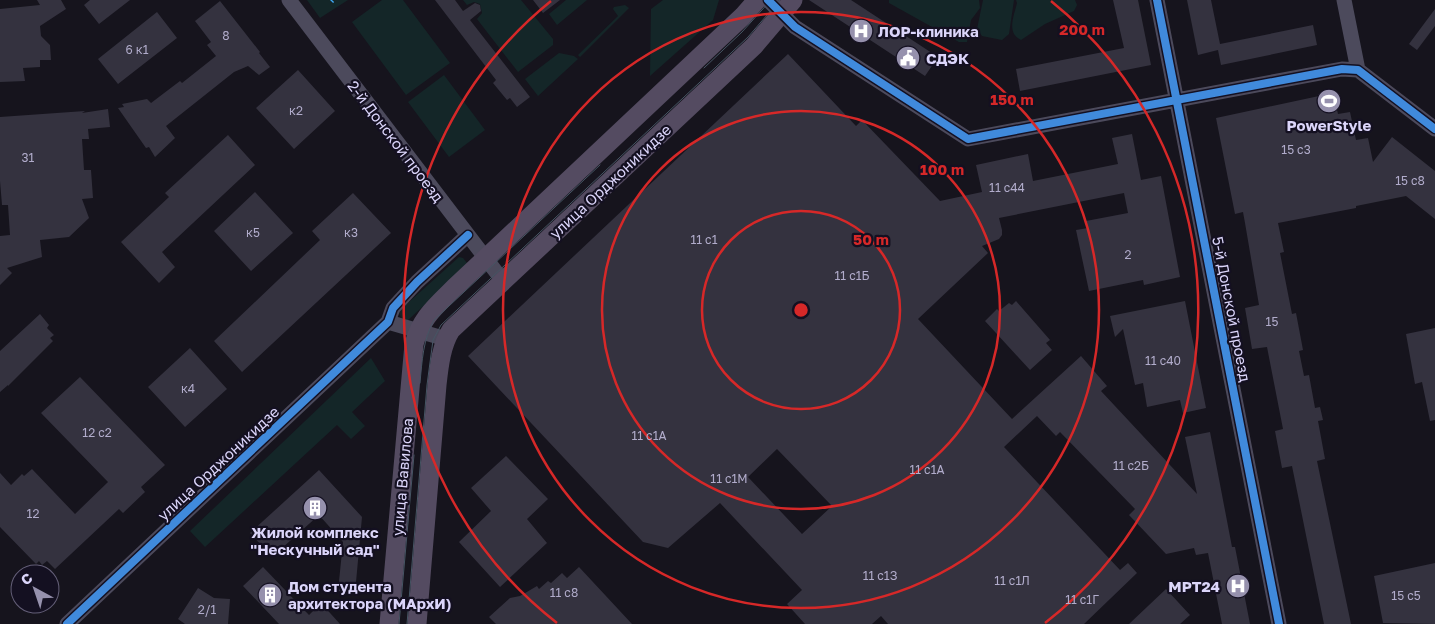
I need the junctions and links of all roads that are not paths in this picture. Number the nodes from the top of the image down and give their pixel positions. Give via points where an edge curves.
1 (289, 0) edge
2 (756, 0) edge
3 (768, 0) edge
4 (1157, 0) edge
5 (1344, 0) edge
6 (788, 7) edge
7 (1358, 70) junction
8 (1177, 100) junction
9 (1435, 129) edge
10 (468, 235) junction
11 (486, 258) junction
12 (503, 281) junction
13 (388, 322) junction
14 (418, 331) junction
15 (446, 339) junction
16 (68, 624) edge
17 (389, 624) edge
18 (417, 624) edge
19 (1279, 624) edge

1 - 10 street, 2-й Донской проезд
2 - 11 main road, улица Орджоникидзе via 743,16
3 - 6 street
4 - 8 street, 5-й Донской проезд
5 - 7 street
6 - 8 street via 795,27 968,139
6 - 12 main road, улица Орджоникидзе via 754,46
7 - 8 street via 1342,69
7 - 9 street
8 - 19 street, 5-й Донской проезд
10 - 11 street, 2-й Донской проезд
10 - 13 street, улица Орджоникидзе via 405,294 393,308
11 - 12 street, 2-й Донской проезд
11 - 14 main road, улица Орджоникидзе via 429,313
12 - 15 main road, улица Орджоникидзе via 451,330
13 - 14 street
13 - 16 street, улица Орджоникидзе
14 - 15 street
14 - 17 main road, улица Вавилова via 411,373
15 - 18 main road, улица Вавилова via 439,365

